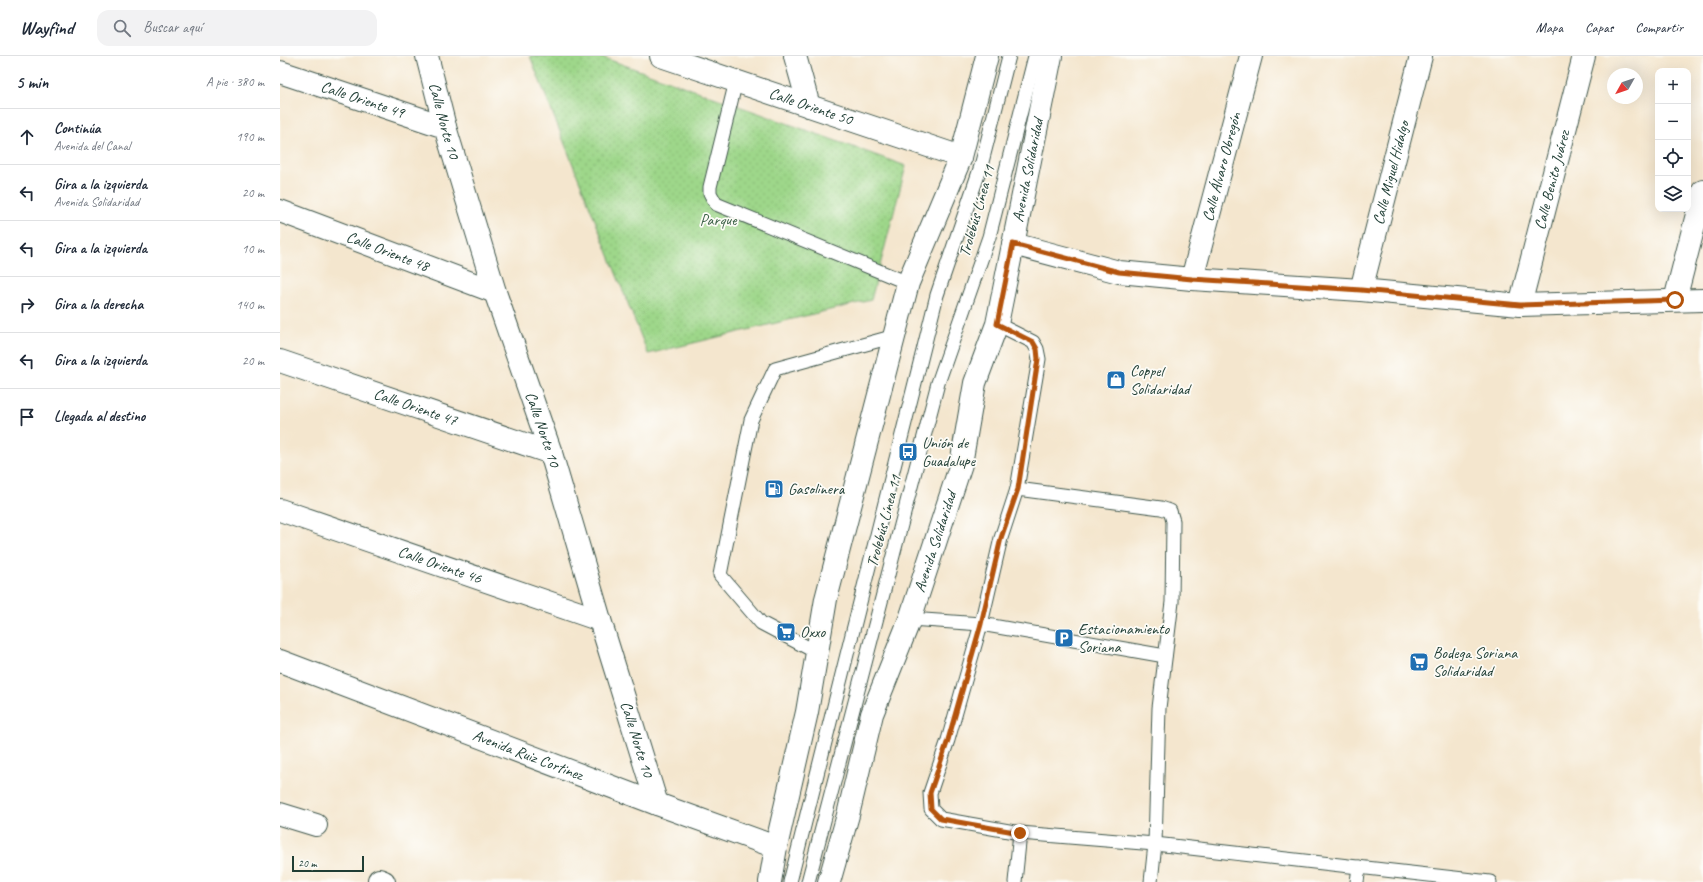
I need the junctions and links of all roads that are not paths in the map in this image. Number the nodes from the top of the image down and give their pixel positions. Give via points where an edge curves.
1 (427, 56) edge
2 (661, 56) edge
3 (795, 56) edge
4 (987, 56) edge
5 (1009, 56) edge
6 (1035, 56) edge
7 (1051, 56) edge
8 (1251, 56) edge
9 (1421, 56) edge
10 (1584, 56) edge
11 (280, 72) edge
12 (736, 81) junction
13 (809, 106) junction
14 (444, 127) junction
15 (961, 157) junction
16 (1703, 191) edge
17 (280, 211) edge
18 (1013, 244) junction
19 (1192, 279) junction
20 (908, 283) junction
21 (1361, 290) junction
22 (495, 292) junction
23 (1675, 300) junction
24 (1703, 300) edge
25 (1520, 305) junction
26 (997, 324) junction
27 (895, 336) junction
28 (280, 361) edge
29 (551, 453) junction
30 (1018, 489) junction
31 (280, 510) edge
32 (910, 619) junction
33 (600, 620) junction
34 (981, 624) junction
35 (818, 653) junction
36 (1165, 656) junction
37 (280, 661) edge
38 (657, 804) junction
39 (280, 814) edge
40 (316, 825) dead end
41 (1020, 833) junction
42 (1155, 844) junction
43 (776, 846) junction
44 (1359, 867) junction
45 (770, 882) edge
46 (790, 882) edge
47 (808, 882) edge
48 (829, 882) edge
49 (1015, 882) edge
50 (1151, 882) edge
51 (1356, 882) edge
52 (1490, 882) edge

1 - 14 street, Calle Norte 10
2 - 12 street, Calle Oriente 50
3 - 13 street
4 - 15 street
5 - 46 lane, Trolebús Línea 11 via 981,166 937,295
6 - 47 lane, Trolebús Línea 11 via 989,237 938,383
7 - 18 street, Avenida Solidaridad
8 - 19 street, Calle Álvaro Obregón
9 - 21 street, Calle Miguel Hidalgo
10 - 25 street, Calle Benito Juárez
11 - 14 street, Calle Oriente 49
12 - 13 street, Calle Oriente 50
12 - 20 lane via 710,187 710,194 716,204
13 - 15 street, Calle Oriente 50
14 - 22 street, Calle Norte 10
15 - 20 street
16 - 23 street
17 - 22 street, Calle Oriente 48
18 - 19 street via 1119,272
18 - 26 street, Avenida Solidaridad
19 - 21 street
20 - 27 street
21 - 25 street
22 - 29 street, Calle Norte 10
23 - 24 street
23 - 25 street
26 - 30 lane via 1033,342 1037,349 1038,359
26 - 32 street, Avenida Solidaridad via 975,384 961,464
27 - 35 street via 826,599
27 - 35 lane via 775,370 751,420 720,575 761,623
28 - 29 street, Calle Oriente 47
29 - 33 street, Calle Norte 10
30 - 34 lane via 1001,538
30 - 36 lane via 1170,511 1173,521 1172,602
31 - 33 street, Calle Oriente 46
32 - 34 lane
32 - 48 street, Avenida Solidaridad via 872,714
33 - 38 street, Calle Norte 10
34 - 36 lane
34 - 41 lane via 930,793 931,809 941,819
35 - 43 street via 798,757
36 - 42 lane via 1159,708
37 - 38 street, Avenida Ruiz Cortinez
38 - 43 street, Avenida Ruiz Cortinez
39 - 40 street
41 - 42 lane
41 - 49 lane
42 - 44 lane
42 - 50 lane
43 - 45 street
44 - 51 lane
44 - 52 lane

